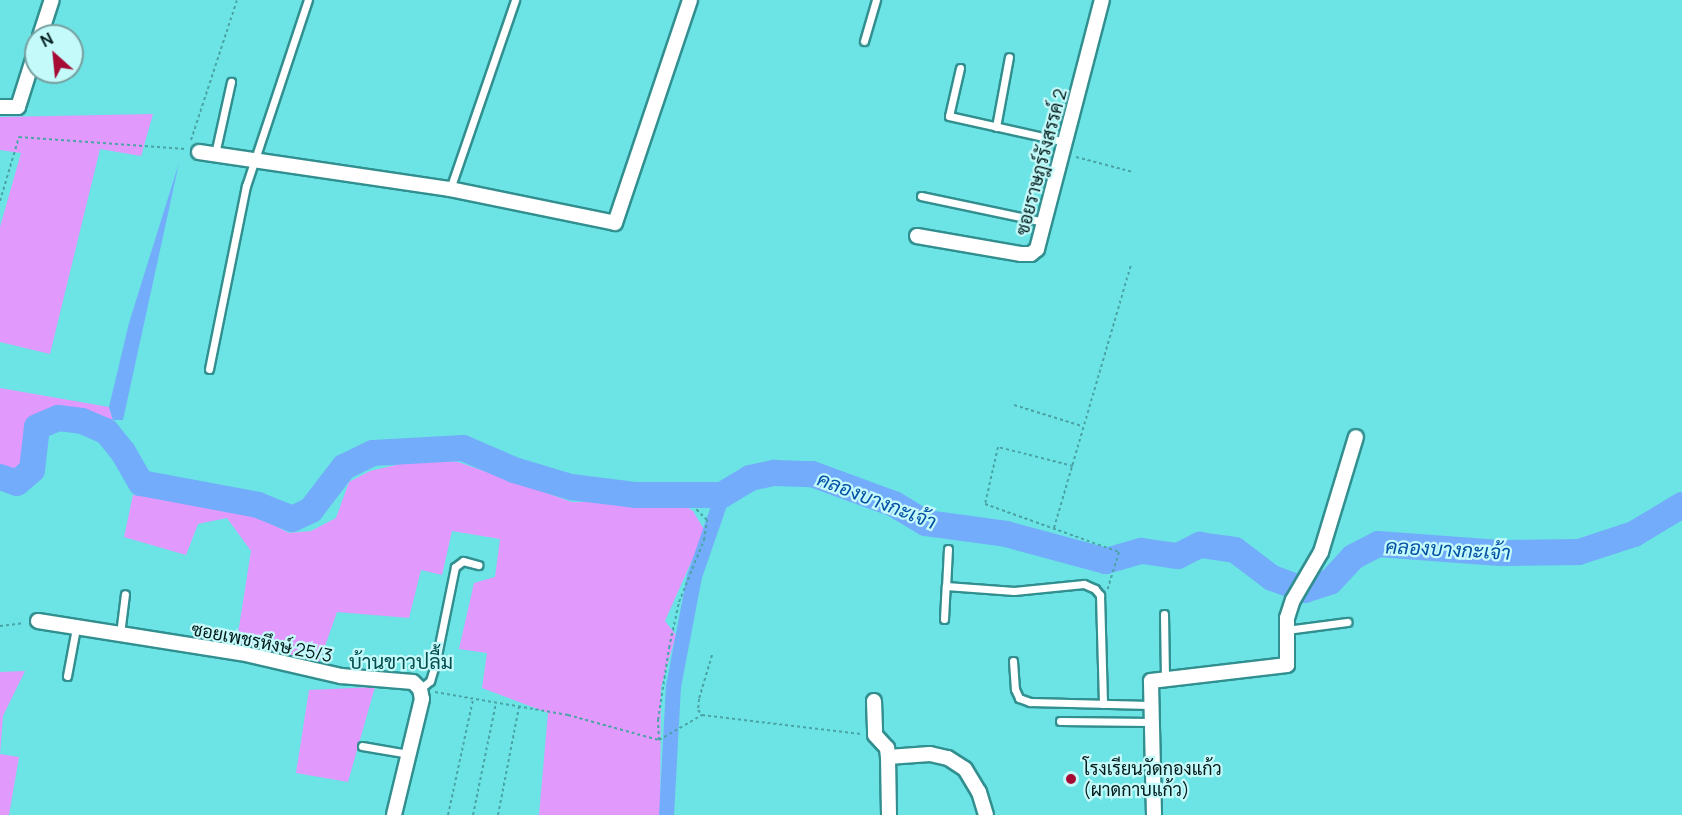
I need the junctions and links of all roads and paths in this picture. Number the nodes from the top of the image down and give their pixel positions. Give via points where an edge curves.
1 (52, 0) edge
2 (237, 0) edge
3 (308, 0) edge
4 (515, 0) edge
5 (690, 0) edge
6 (876, 0) edge
7 (1102, 0) edge
8 (44, 24) edge
9 (864, 41) dead end
10 (1009, 57) dead end
11 (960, 68) dead end
12 (231, 82) dead end
13 (25, 84) edge
14 (0, 107) edge
15 (996, 127) junction
16 (1063, 148) junction
17 (199, 152) dead end
18 (215, 154) junction
19 (255, 162) junction
20 (1133, 172) dead end
21 (450, 189) junction
22 (921, 196) dead end
23 (0, 201) edge
24 (1044, 222) junction
25 (917, 236) dead end
26 (1131, 264) dead end
27 (209, 369) dead end
28 (1014, 405) dead end
29 (1082, 426) junction
30 (1356, 437) dead end
31 (1073, 466) junction
32 (694, 507) dead end
33 (1054, 528) junction
34 (948, 549) dead end
35 (478, 565) dead end
36 (1113, 579) dead end
37 (946, 586) junction
38 (125, 594) dead end
39 (1164, 614) dead end
40 (944, 619) dead end
41 (38, 621) joint
42 (1347, 622) dead end
43 (0, 626) edge
44 (76, 628) junction
45 (1286, 630) junction
46 (120, 634) junction
47 (712, 655) dead end
48 (1013, 661) dead end
49 (67, 676) dead end
50 (1165, 678) junction
51 (420, 689) junction
52 (473, 699) junction
53 (873, 701) dead end
54 (496, 702) junction
55 (1103, 704) junction
56 (1150, 705) junction
57 (519, 707) junction
58 (702, 715) junction
59 (1060, 721) dead end
60 (1151, 722) junction
61 (875, 735) junction
62 (659, 740) junction
63 (362, 746) dead end
64 (409, 754) junction
65 (888, 757) junction
66 (394, 815) edge
67 (448, 815) edge
68 (473, 815) edge
69 (498, 815) edge
70 (889, 815) edge
71 (986, 815) edge
72 (1154, 815) edge

1 - 8 street
2 - 23 path via 191,136 191,150 19,137
3 - 19 lane
4 - 21 lane
5 - 21 street via 615,223
6 - 9 lane
7 - 16 street, ซอยราษฎร์รังสรรค์ 2
10 - 15 lane
11 - 15 lane via 949,116
12 - 18 lane
13 - 14 street via 18,107
15 - 16 lane
16 - 20 path
16 - 24 street, ซอยราษฎร์รังสรรค์ 2
17 - 18 street
18 - 19 street
19 - 21 street
19 - 27 lane via 246,186
22 - 24 lane
24 - 25 street, ซอยราษฎร์รังสรรค์ 2 via 1031,255
26 - 29 path
28 - 29 path
29 - 31 path
30 - 45 street via 1324,542 1297,594
31 - 33 path
31 - 33 path via 1012,449 996,449 985,504
32 - 62 path via 707,520 704,540 679,602 658,720
33 - 36 path via 1119,552
34 - 37 lane
35 - 51 lane via 463,561 455,567 435,664 430,681
37 - 40 lane
37 - 55 lane via 1014,591 1084,585 1095,589 1100,595
38 - 46 lane
39 - 50 lane
41 - 43 path
41 - 44 street, ซอยเพชรหึงษ์ 25/3
42 - 45 lane
44 - 46 street, ซอยเพชรหึงษ์ 25/3
44 - 49 lane
45 - 50 street via 1287,665
46 - 51 street, ซอยเพชรหึงษ์ 25/3 via 241,653 341,676 412,682
47 - 58 path via 699,699 698,710
48 - 55 lane via 1019,698
50 - 56 street via 1151,681
51 - 52 path
51 - 64 street via 422,699
52 - 54 path
52 - 67 path
53 - 61 street
54 - 57 path
54 - 68 path
55 - 56 lane
56 - 60 street
57 - 62 path
57 - 69 path
58 - 61 path
58 - 62 path
59 - 60 lane
60 - 72 street
61 - 65 street via 887,747
63 - 64 lane
64 - 66 street
65 - 70 street
65 - 71 street via 930,754 948,758 965,769 979,792

